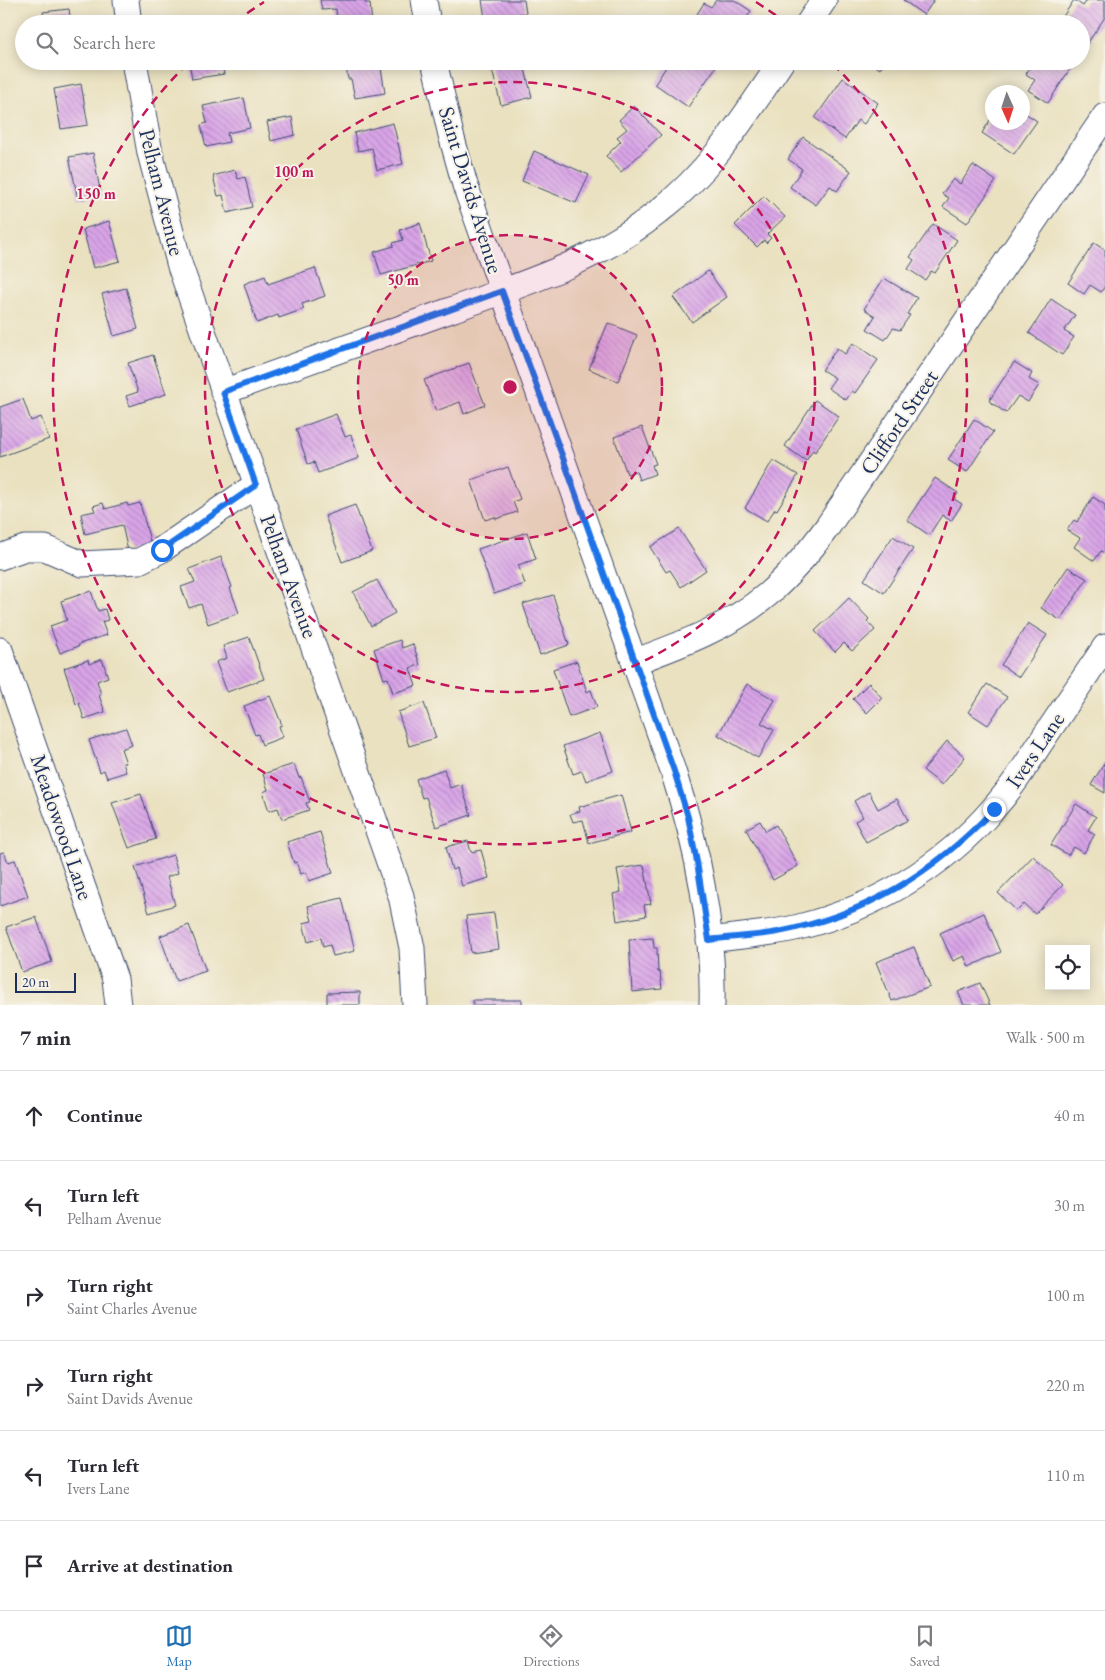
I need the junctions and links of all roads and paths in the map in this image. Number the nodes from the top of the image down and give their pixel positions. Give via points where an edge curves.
1 (126, 0) edge
2 (424, 0) edge
3 (824, 0) edge
4 (127, 15) edge
5 (426, 15) edge
6 (814, 15) edge
7 (136, 70) edge
8 (436, 70) edge
9 (776, 70) edge
10 (1105, 116) edge
11 (502, 291) junction
12 (223, 392) junction
13 (256, 485) junction
14 (0, 557) edge
15 (1105, 648) edge
16 (0, 650) edge
17 (634, 662) junction
18 (709, 940) junction
19 (118, 1005) edge
20 (415, 1005) edge
21 (712, 1005) edge

1 - 4 street
2 - 5 street
3 - 6 street
7 - 12 street, Pelham Avenue via 165,214
8 - 11 street, Saint Davids Avenue via 465,184
9 - 11 street via 715,157 658,213 604,248
10 - 17 street, Clifford Street via 811,549 766,596 730,620 683,644
11 - 12 street
11 - 17 street, Saint Davids Avenue
12 - 13 street, Pelham Avenue
13 - 14 street via 162,550 139,561 82,564 45,548 25,548
13 - 20 street, Pelham Avenue via 401,896 412,948
15 - 18 street, Ivers Lane via 1009,789 976,828 938,861 892,891 846,913 776,932
16 - 19 street, Meadowood Lane via 115,979
17 - 18 street, Saint Davids Avenue via 688,817
18 - 21 street, Saint Davids Avenue

